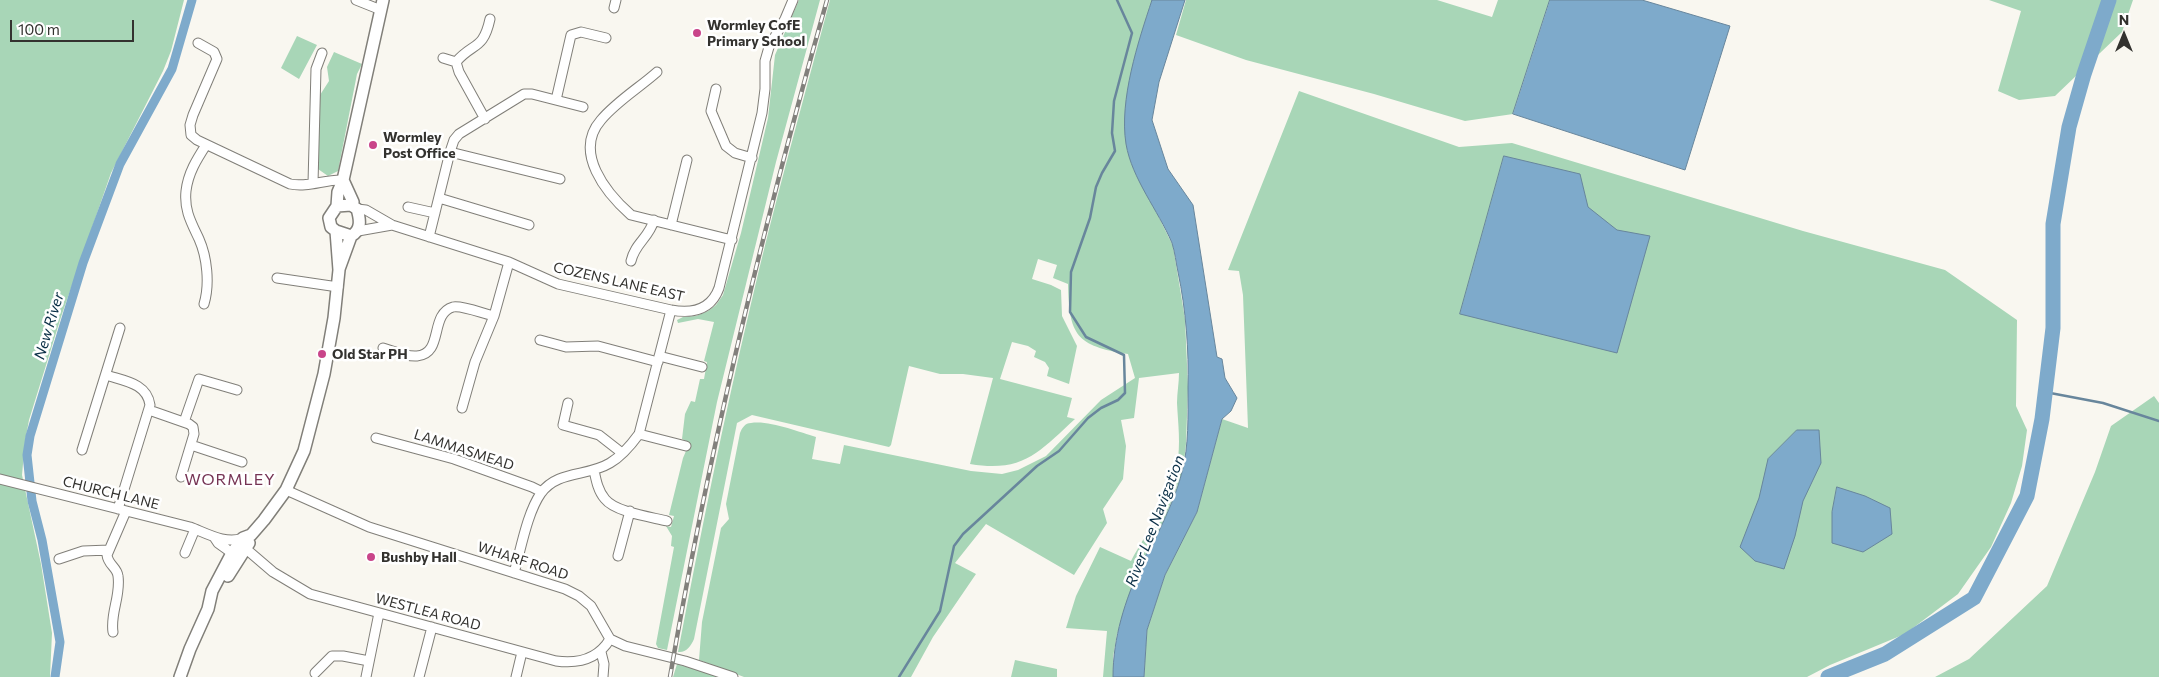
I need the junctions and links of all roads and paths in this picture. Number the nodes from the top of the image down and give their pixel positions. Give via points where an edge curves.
1 (356, 0) edge
2 (793, 0) edge
3 (382, 5) edge
4 (490, 19) dead end
5 (606, 38) dead end
6 (198, 43) dead end
7 (322, 53) dead end
8 (443, 58) dead end
9 (456, 62) junction
10 (657, 72) dead end
11 (716, 89) dead end
12 (556, 100) junction
13 (583, 107) dead end
14 (485, 119) junction
15 (206, 144) junction
16 (450, 152) junction
17 (752, 158) junction
18 (687, 160) dead end
19 (560, 179) dead end
20 (343, 180) junction
21 (313, 183) junction
22 (323, 183) junction
23 (338, 192) junction
24 (439, 198) junction
25 (337, 206) junction
26 (354, 207) junction
27 (408, 207) dead end
28 (435, 213) junction
29 (654, 220) junction
30 (392, 224) junction
31 (530, 224) dead end
32 (671, 224) junction
33 (336, 231) junction
34 (355, 233) junction
35 (429, 237) junction
36 (732, 240) junction
37 (631, 261) dead end
38 (509, 262) junction
39 (339, 270) junction
40 (277, 278) dead end
41 (338, 288) junction
42 (204, 304) dead end
43 (671, 310) junction
44 (494, 316) junction
45 (120, 328) dead end
46 (540, 340) dead end
47 (383, 348) dead end
48 (659, 359) junction
49 (702, 368) dead end
50 (106, 375) junction
51 (237, 390) dead end
52 (568, 403) dead end
53 (462, 408) dead end
54 (149, 410) junction
55 (184, 422) junction
56 (639, 434) junction
57 (376, 438) dead end
58 (191, 445) junction
59 (686, 446) dead end
60 (82, 450) dead end
61 (622, 454) junction
62 (242, 462) dead end
63 (594, 470) junction
64 (181, 478) dead end
65 (0, 479) edge
66 (286, 490) junction
67 (542, 492) junction
68 (122, 510) junction
69 (630, 511) junction
70 (666, 521) dead end
71 (196, 530) junction
72 (214, 538) junction
73 (246, 540) junction
74 (109, 550) junction
75 (185, 553) dead end
76 (232, 553) junction
77 (618, 556) dead end
78 (59, 559) dead end
79 (514, 573) junction
80 (208, 609) junction
81 (379, 613) junction
82 (432, 628) junction
83 (114, 632) dead end
84 (610, 639) junction
85 (522, 652) junction
86 (601, 652) junction
87 (369, 661) junction
88 (315, 673) dead end
89 (180, 677) edge
90 (366, 677) edge
91 (419, 677) edge
92 (516, 677) edge
93 (603, 677) edge
94 (733, 677) edge

1 - 3 street
2 - 17 street, COZENS LANE EAST via 765,61 763,105
3 - 20 main road
4 - 9 street via 481,43
5 - 12 street via 581,32 572,35
6 - 15 street via 214,52 217,59 190,125 191,135
7 - 21 street via 316,76
8 - 9 street
9 - 14 street via 458,72
10 - 29 street via 601,120 595,128 591,151 595,171 622,207 631,215
11 - 17 street via 711,111 726,146 735,153
12 - 13 street
12 - 14 street via 524,94
14 - 16 street via 459,134
15 - 21 street via 285,182 297,186
15 - 42 street via 193,167 186,191 187,213 199,239 206,266
16 - 19 street
16 - 24 street
17 - 36 street, COZENS LANE EAST
18 - 32 street
20 - 22 street via 331,179
20 - 23 main road
20 - 26 main road
21 - 22 street
22 - 23 street
23 - 25 main road
24 - 28 street
24 - 31 street
25 - 26 main road
25 - 33 main road via 329,218 331,227
26 - 30 street, COZENS LANE EAST
26 - 34 main road via 359,219
27 - 28 street
28 - 35 street
29 - 32 street
29 - 37 street via 649,234 635,248
30 - 34 street, COZENS LANE EAST
30 - 35 street, COZENS LANE EAST
32 - 36 street
33 - 34 main road
33 - 39 main road
34 - 39 main road
35 - 38 street, COZENS LANE EAST
36 - 43 street, COZENS LANE EAST via 715,298 696,311
38 - 43 street, COZENS LANE EAST via 558,284
38 - 44 street
39 - 41 main road
40 - 41 street
41 - 66 main road via 311,431
43 - 48 street
44 - 47 street via 452,307 442,315 432,347 426,353 413,356
44 - 53 street via 475,362
45 - 50 street
46 - 48 street via 566,347 604,347
48 - 49 street
48 - 56 street
50 - 54 street via 143,389 148,397
50 - 60 street
51 - 55 street via 199,379
52 - 61 street via 563,425 599,434
54 - 55 street
54 - 68 street
55 - 58 street via 193,427
56 - 59 street
56 - 61 street
57 - 67 street, LAMMASMEAD via 454,459
58 - 62 street
58 - 64 street
61 - 63 street
63 - 67 street via 556,480
63 - 69 street via 600,492 606,500 614,507
65 - 68 street, CHURCH LANE
66 - 73 main road
66 - 79 street, WHARF ROAD via 369,527
67 - 79 street via 532,512
68 - 71 street, CHURCH LANE
68 - 74 street
69 - 70 street
69 - 77 street
71 - 72 street, CHURCH LANE
71 - 75 street
72 - 73 street, CHURCH LANE
72 - 76 street, CHURCH LANE
73 - 76 main road
73 - 80 main road via 214,604
73 - 81 street, WESTLEA ROAD via 273,572 299,588
74 - 78 street via 83,551
74 - 83 street via 108,560 118,576 112,615
76 - 80 main road via 212,591
79 - 84 street, WHARF ROAD via 579,596 595,611
80 - 89 main road
81 - 82 street, WESTLEA ROAD
81 - 87 street
82 - 85 street, WESTLEA ROAD
82 - 91 street
84 - 86 street
84 - 94 street
85 - 86 street, WESTLEA ROAD via 572,662
85 - 92 street
86 - 93 street
87 - 88 street via 332,656
87 - 90 street

